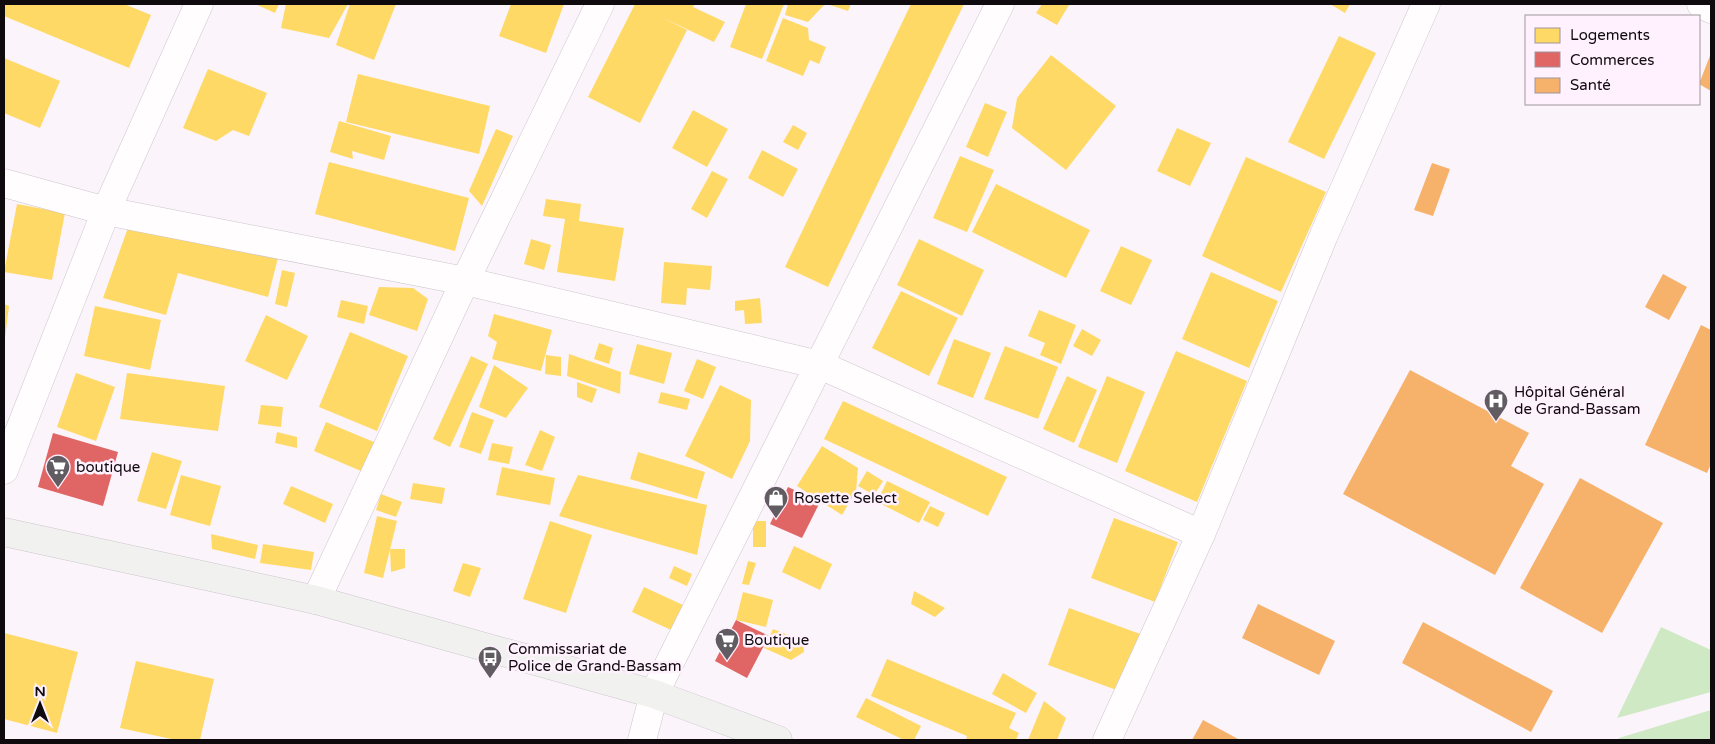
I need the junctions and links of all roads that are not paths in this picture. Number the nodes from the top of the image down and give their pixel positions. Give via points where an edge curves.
1 (198, 4) edge
2 (600, 4) edge
3 (1000, 4) edge
4 (1426, 4) edge
5 (1701, 4) edge
6 (1711, 9) edge
7 (4, 183) edge
8 (106, 210) junction
9 (465, 281) junction
10 (820, 365) junction
11 (4, 470) edge
12 (4, 532) edge
13 (1201, 534) junction
14 (316, 600) junction
15 (654, 694) junction
16 (642, 740) edge
17 (778, 740) edge
18 (1107, 740) edge

1 - 8 street
2 - 9 street
3 - 10 street
4 - 13 street via 1324,235
5 - 6 street
7 - 8 street
8 - 9 street
8 - 11 street
9 - 10 street
9 - 14 street
10 - 13 street
10 - 15 street
12 - 14 street
13 - 18 street
14 - 15 street
15 - 16 street
15 - 17 street

